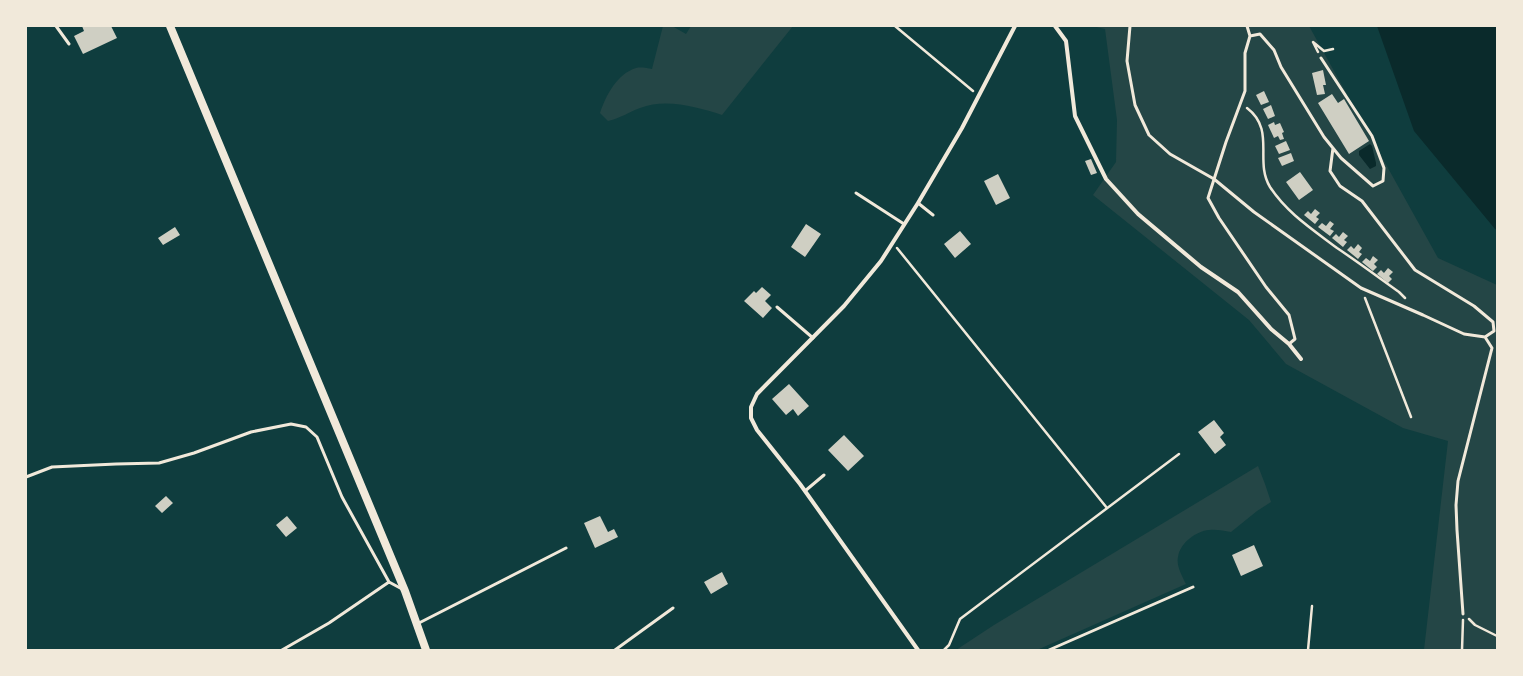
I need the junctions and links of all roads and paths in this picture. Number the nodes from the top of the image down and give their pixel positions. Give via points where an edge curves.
1 (56, 26) edge
2 (170, 26) edge
3 (895, 26) edge
4 (1015, 26) edge
5 (1054, 26) edge
6 (1130, 26) edge
7 (1247, 26) edge
8 (1250, 36) junction
9 (69, 44) dead end
10 (1333, 49) dead end
11 (1321, 58) joint
12 (979, 96) junction
13 (1240, 103) junction
14 (1334, 148) junction
15 (1214, 179) junction
16 (856, 193) dead end
17 (918, 203) junction
18 (932, 215) dead end
19 (904, 224) junction
20 (893, 243) junction
21 (1361, 288) junction
22 (777, 307) dead end
23 (1423, 315) junction
24 (813, 338) junction
25 (1485, 338) junction
26 (1289, 344) junction
27 (1301, 359) dead end
28 (1411, 417) dead end
29 (1179, 454) dead end
30 (824, 475) dead end
31 (26, 477) edge
32 (805, 491) junction
33 (1107, 508) junction
34 (566, 548) dead end
35 (389, 582) junction
36 (1193, 587) dead end
37 (405, 591) junction
38 (1312, 606) dead end
39 (673, 608) dead end
40 (1463, 614) junction
41 (417, 624) junction
42 (1497, 636) edge
43 (282, 650) edge
44 (426, 650) edge
45 (615, 650) edge
46 (918, 650) edge
47 (944, 650) edge
48 (1049, 650) edge
49 (1308, 650) edge
50 (1462, 650) edge

1 - 9 lane
2 - 37 main road
3 - 12 path
4 - 12 street
5 - 26 street via 1066,41 1075,116 1106,179 1138,214 1201,267 1238,292 1271,329
6 - 15 lane via 1127,61 1135,105 1149,135 1170,154
7 - 8 lane
8 - 13 lane via 1245,53 1245,91
8 - 14 lane via 1260,34 1274,50 1281,67 1324,137
10 - 11 path via 1324,51 1313,42
11 - 14 lane via 1372,136 1384,168 1383,180 1373,186 1341,158
12 - 17 street
13 - 15 lane
13 - 23 path via 1258,118 1263,133 1264,168 1269,185 1283,205 1307,226 1399,292
14 - 25 lane via 1330,171 1340,186 1362,201 1414,270 1474,306 1493,322 1494,331
15 - 21 lane via 1254,212
15 - 26 lane via 1208,198 1266,287 1289,315 1295,339
16 - 19 lane
17 - 18 lane
17 - 19 street
19 - 20 street
20 - 24 street via 844,306
20 - 33 path
21 - 23 lane
21 - 28 path
22 - 24 lane
23 - 25 lane via 1464,334
24 - 32 street via 757,394 751,408 751,418 757,430
25 - 40 lane via 1492,348 1458,481 1456,506
26 - 27 street
29 - 33 path
30 - 32 lane
31 - 35 lane via 52,467 159,463 251,432 290,424 306,427 317,437 342,497
32 - 46 street
33 - 47 path via 960,619 949,645
34 - 41 lane
35 - 37 lane
35 - 43 lane via 329,623
36 - 48 lane
37 - 41 main road
38 - 49 path
39 - 45 lane
40 - 42 path via 1475,625
40 - 50 path
41 - 44 main road

